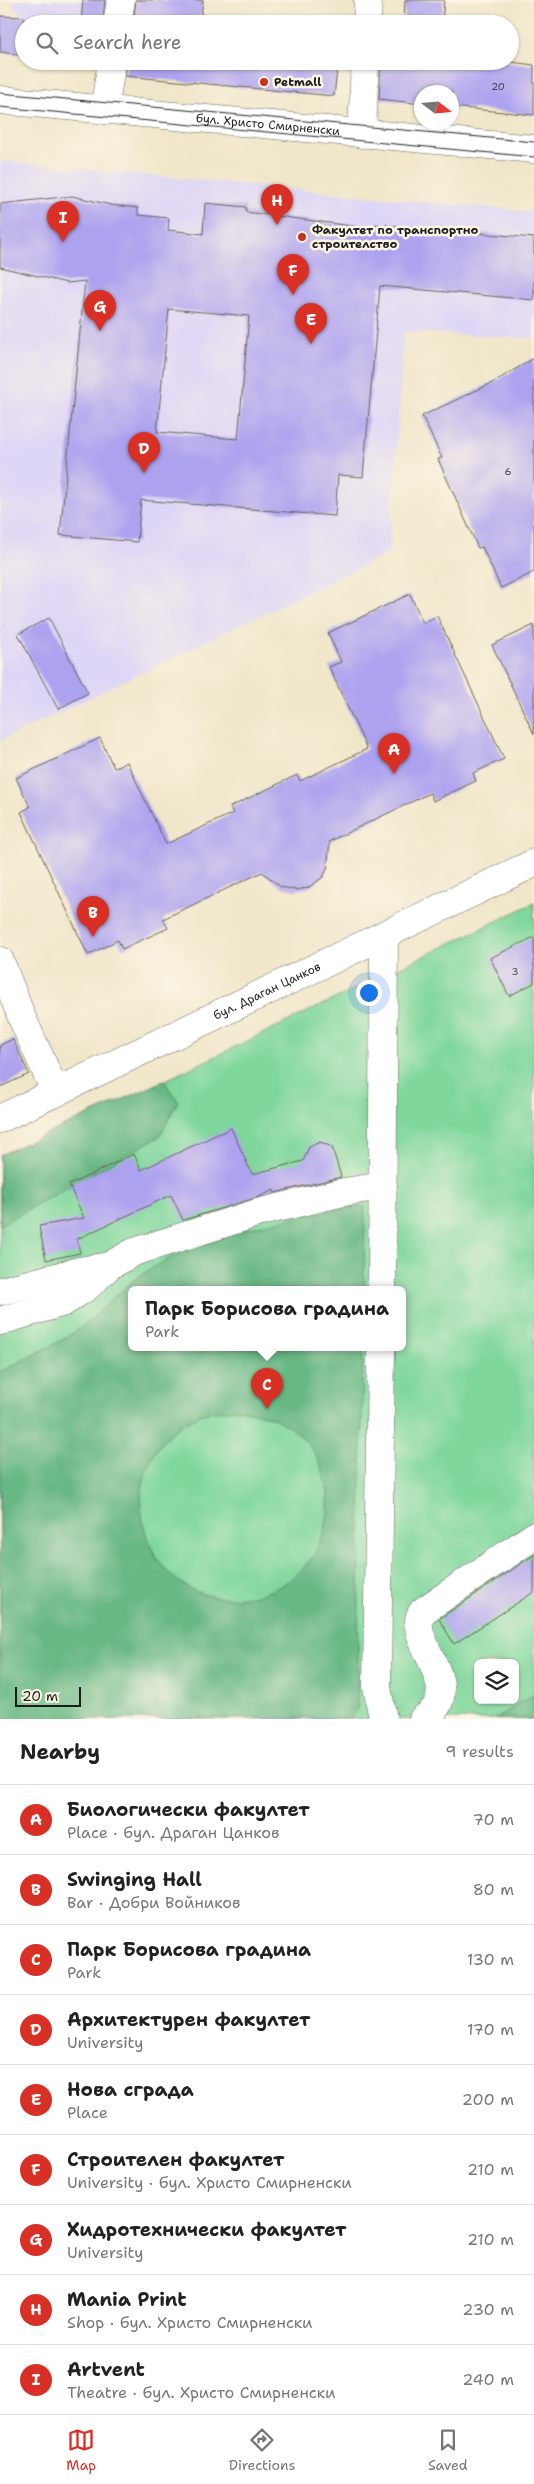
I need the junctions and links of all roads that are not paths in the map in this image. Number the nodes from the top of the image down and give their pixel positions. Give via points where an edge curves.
1 (121, 0) edge
2 (368, 0) edge
3 (119, 15) edge
4 (367, 15) edge
5 (111, 70) edge
6 (365, 70) edge
7 (0, 100) edge
8 (104, 110) junction
9 (362, 134) junction
10 (534, 149) edge
11 (534, 863) edge
12 (384, 936) junction
13 (0, 960) edge
14 (56, 1093) junction
15 (0, 1119) edge
16 (383, 1186) junction
17 (109, 1266) junction
18 (382, 1286) edge
19 (1, 1291) dead end
20 (0, 1321) edge
21 (381, 1351) edge
22 (534, 1536) edge
23 (383, 1719) edge
24 (423, 1719) edge

1 - 3 street
2 - 4 street
5 - 8 street
6 - 9 street
7 - 8 street, бул. Христо Смирненски
8 - 9 street, бул. Христо Смирненски
9 - 10 street, бул. Христо Смирненски
11 - 12 street, бул. Драган Цанков
12 - 14 street, бул. Драган Цанков
12 - 16 street
13 - 14 street
14 - 15 street, бул. Драган Цанков
16 - 17 street via 258,1213 134,1252
16 - 18 street
17 - 19 street via 79,1270
17 - 20 street via 87,1287 64,1302
21 - 23 street via 377,1687
22 - 24 street via 422,1611 418,1617 418,1626 441,1686 438,1703

